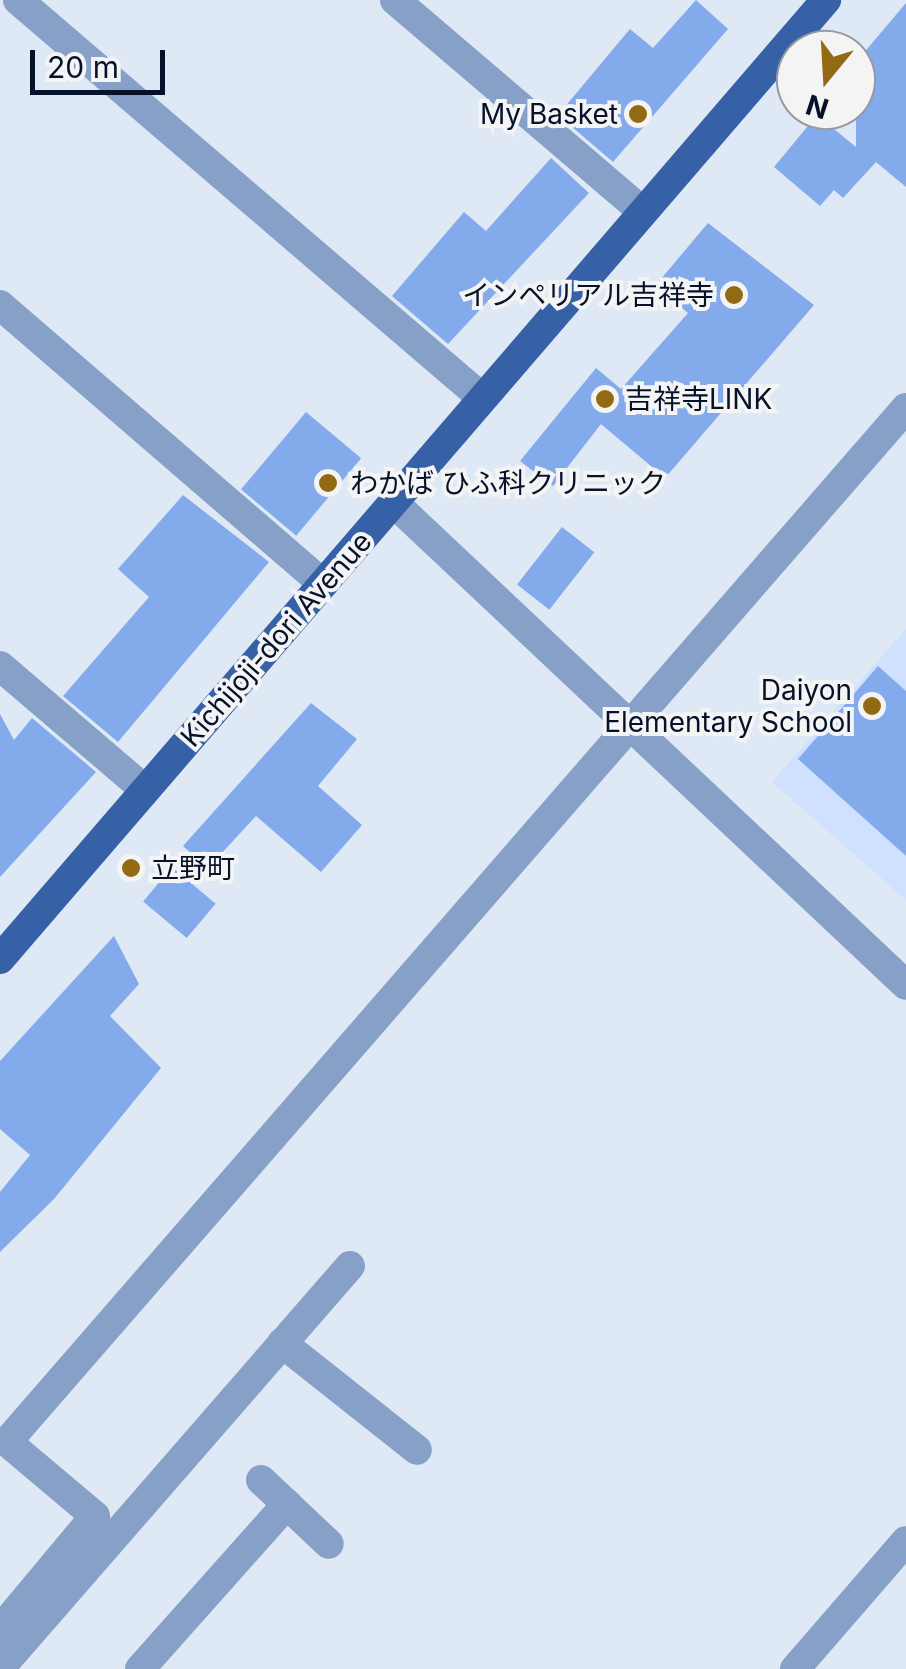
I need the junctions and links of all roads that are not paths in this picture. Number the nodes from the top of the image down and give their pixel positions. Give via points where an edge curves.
1 (18, 0) edge
2 (826, 0) edge
3 (402, 2) edge
4 (642, 211) junction
5 (0, 305) edge
6 (481, 397) junction
7 (906, 408) edge
8 (394, 503) junction
9 (323, 584) junction
10 (0, 666) edge
11 (630, 731) junction
12 (145, 790) junction
13 (0, 959) edge
14 (906, 985) edge
15 (350, 1266) dead end
16 (282, 1343) junction
17 (418, 1450) dead end
18 (261, 1480) dead end
19 (287, 1504) junction
20 (906, 1542) edge
21 (329, 1544) dead end
22 (0, 1630) edge
23 (0, 1668) edge
24 (140, 1669) edge
25 (795, 1669) edge

1 - 6 street
2 - 4 main road, Kichijoji-dori Avenue
3 - 4 street
4 - 6 main road, Kichijoji-dori Avenue
5 - 9 street
6 - 8 main road, Kichijoji-dori Avenue
7 - 11 street
8 - 9 main road, Kichijoji-dori Avenue
8 - 11 street
9 - 12 main road, Kichijoji-dori Avenue
10 - 12 street
11 - 14 street
11 - 22 street via 7,1442 95,1516
12 - 13 main road, Kichijoji-dori Avenue
15 - 16 street
16 - 17 street
16 - 23 street
18 - 19 street
19 - 21 street
19 - 24 street
20 - 25 street

